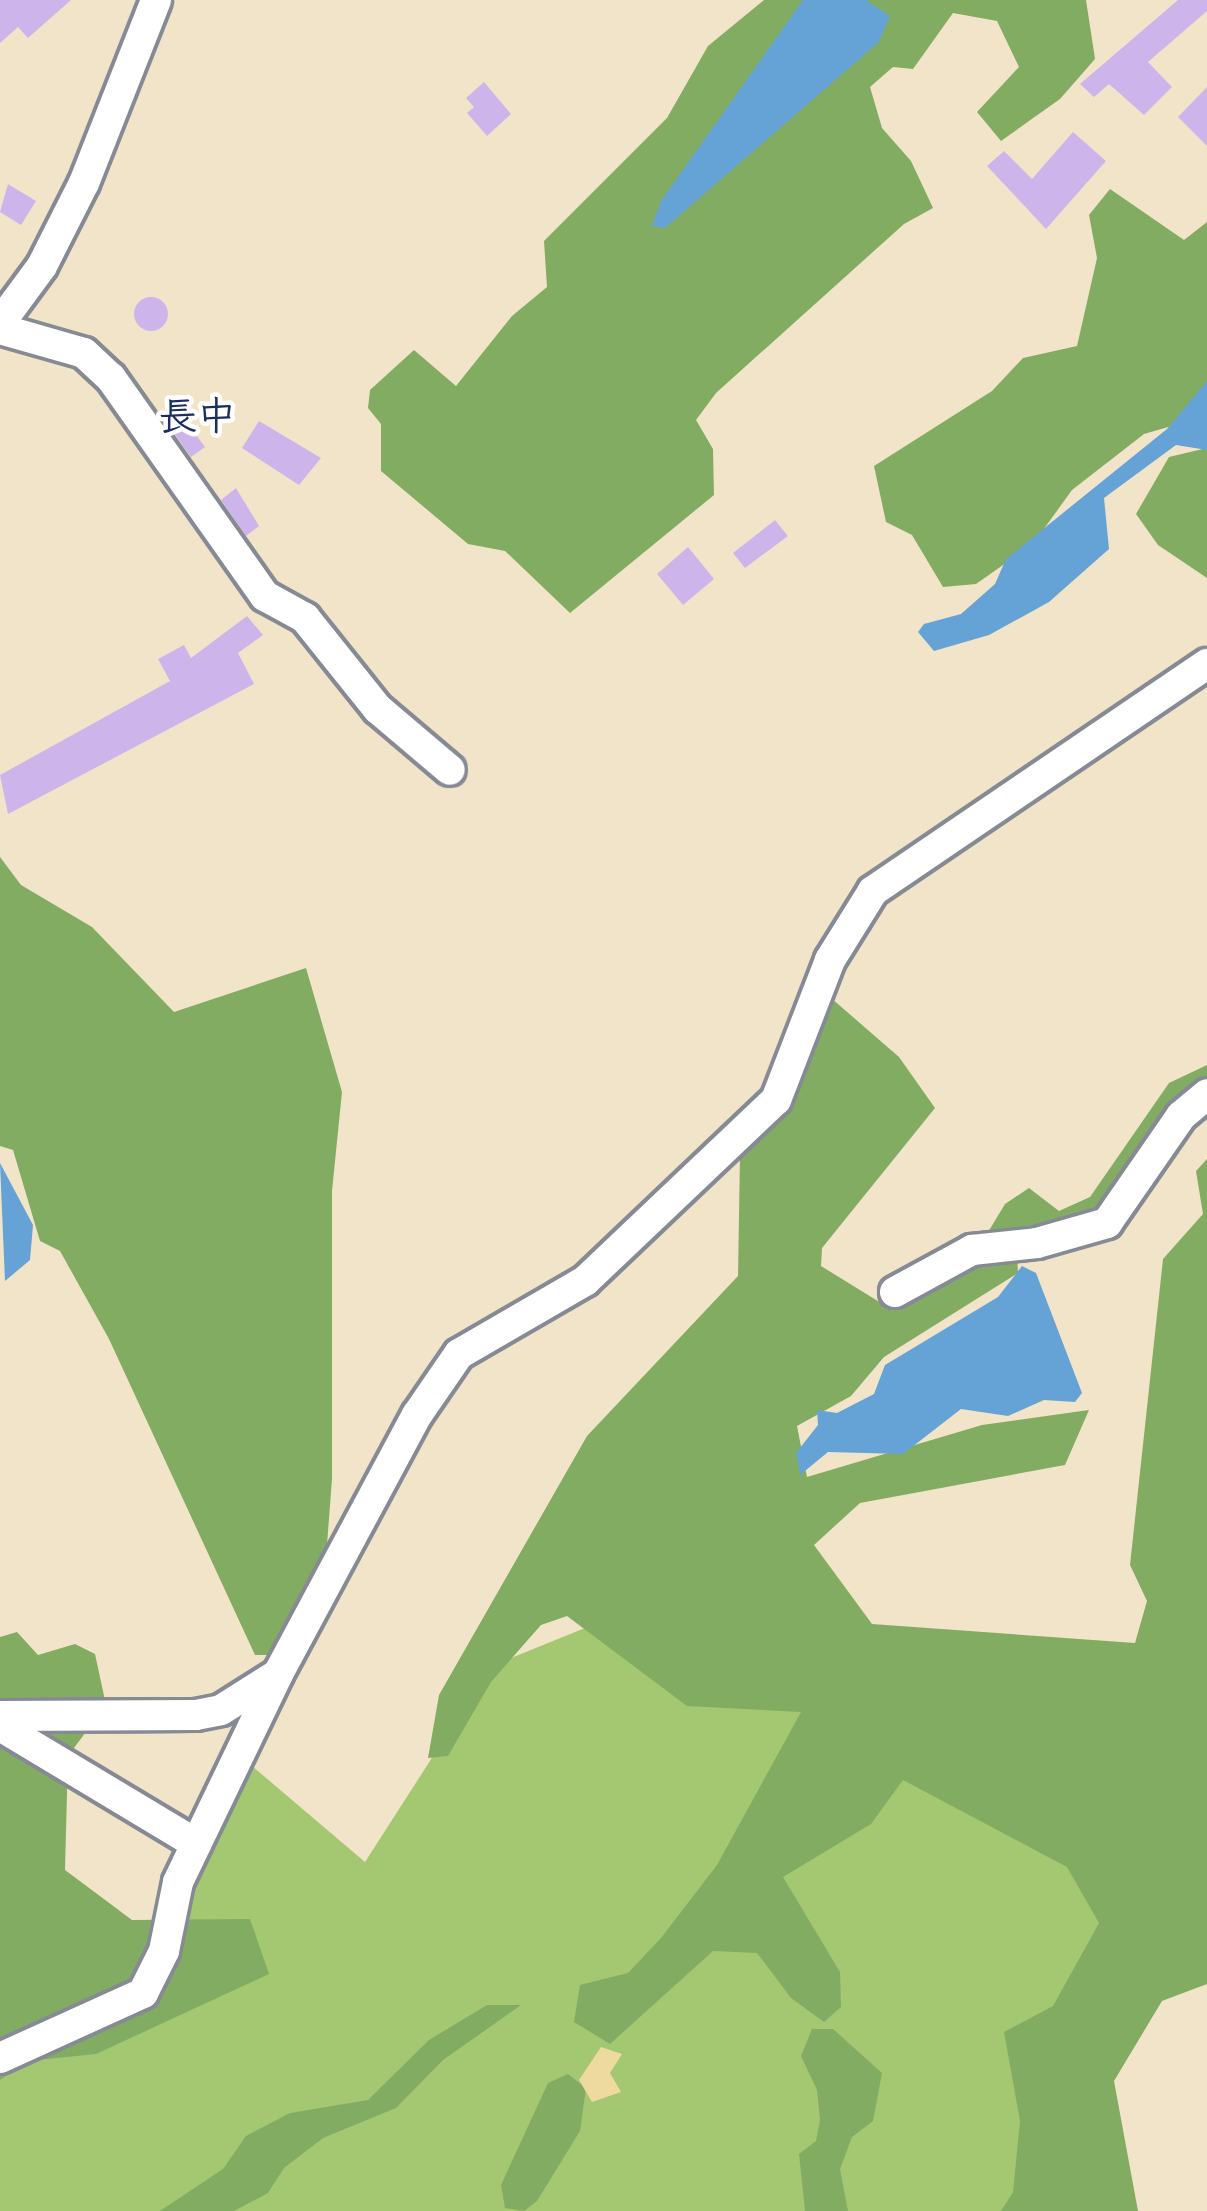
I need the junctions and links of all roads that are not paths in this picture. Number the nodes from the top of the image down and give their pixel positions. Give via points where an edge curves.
1 (156, 0) edge
2 (0, 326) edge
3 (1207, 664) edge
4 (449, 770) dead end
5 (1207, 1094) edge
6 (895, 1292) dead end
7 (278, 1674) junction
8 (0, 1716) edge
9 (0, 1726) edge
10 (196, 1844) junction
11 (0, 2058) edge

1 - 2 street via 76,199
2 - 4 street via 84,353 111,378 265,596 305,618 378,709
3 - 7 street via 873,891 830,960 776,1100 585,1281 471,1345 437,1380
5 - 6 street via 1181,1116 1107,1223 972,1250
7 - 8 street via 220,1710 196,1715
7 - 10 street
9 - 10 street
10 - 11 street via 143,1993

